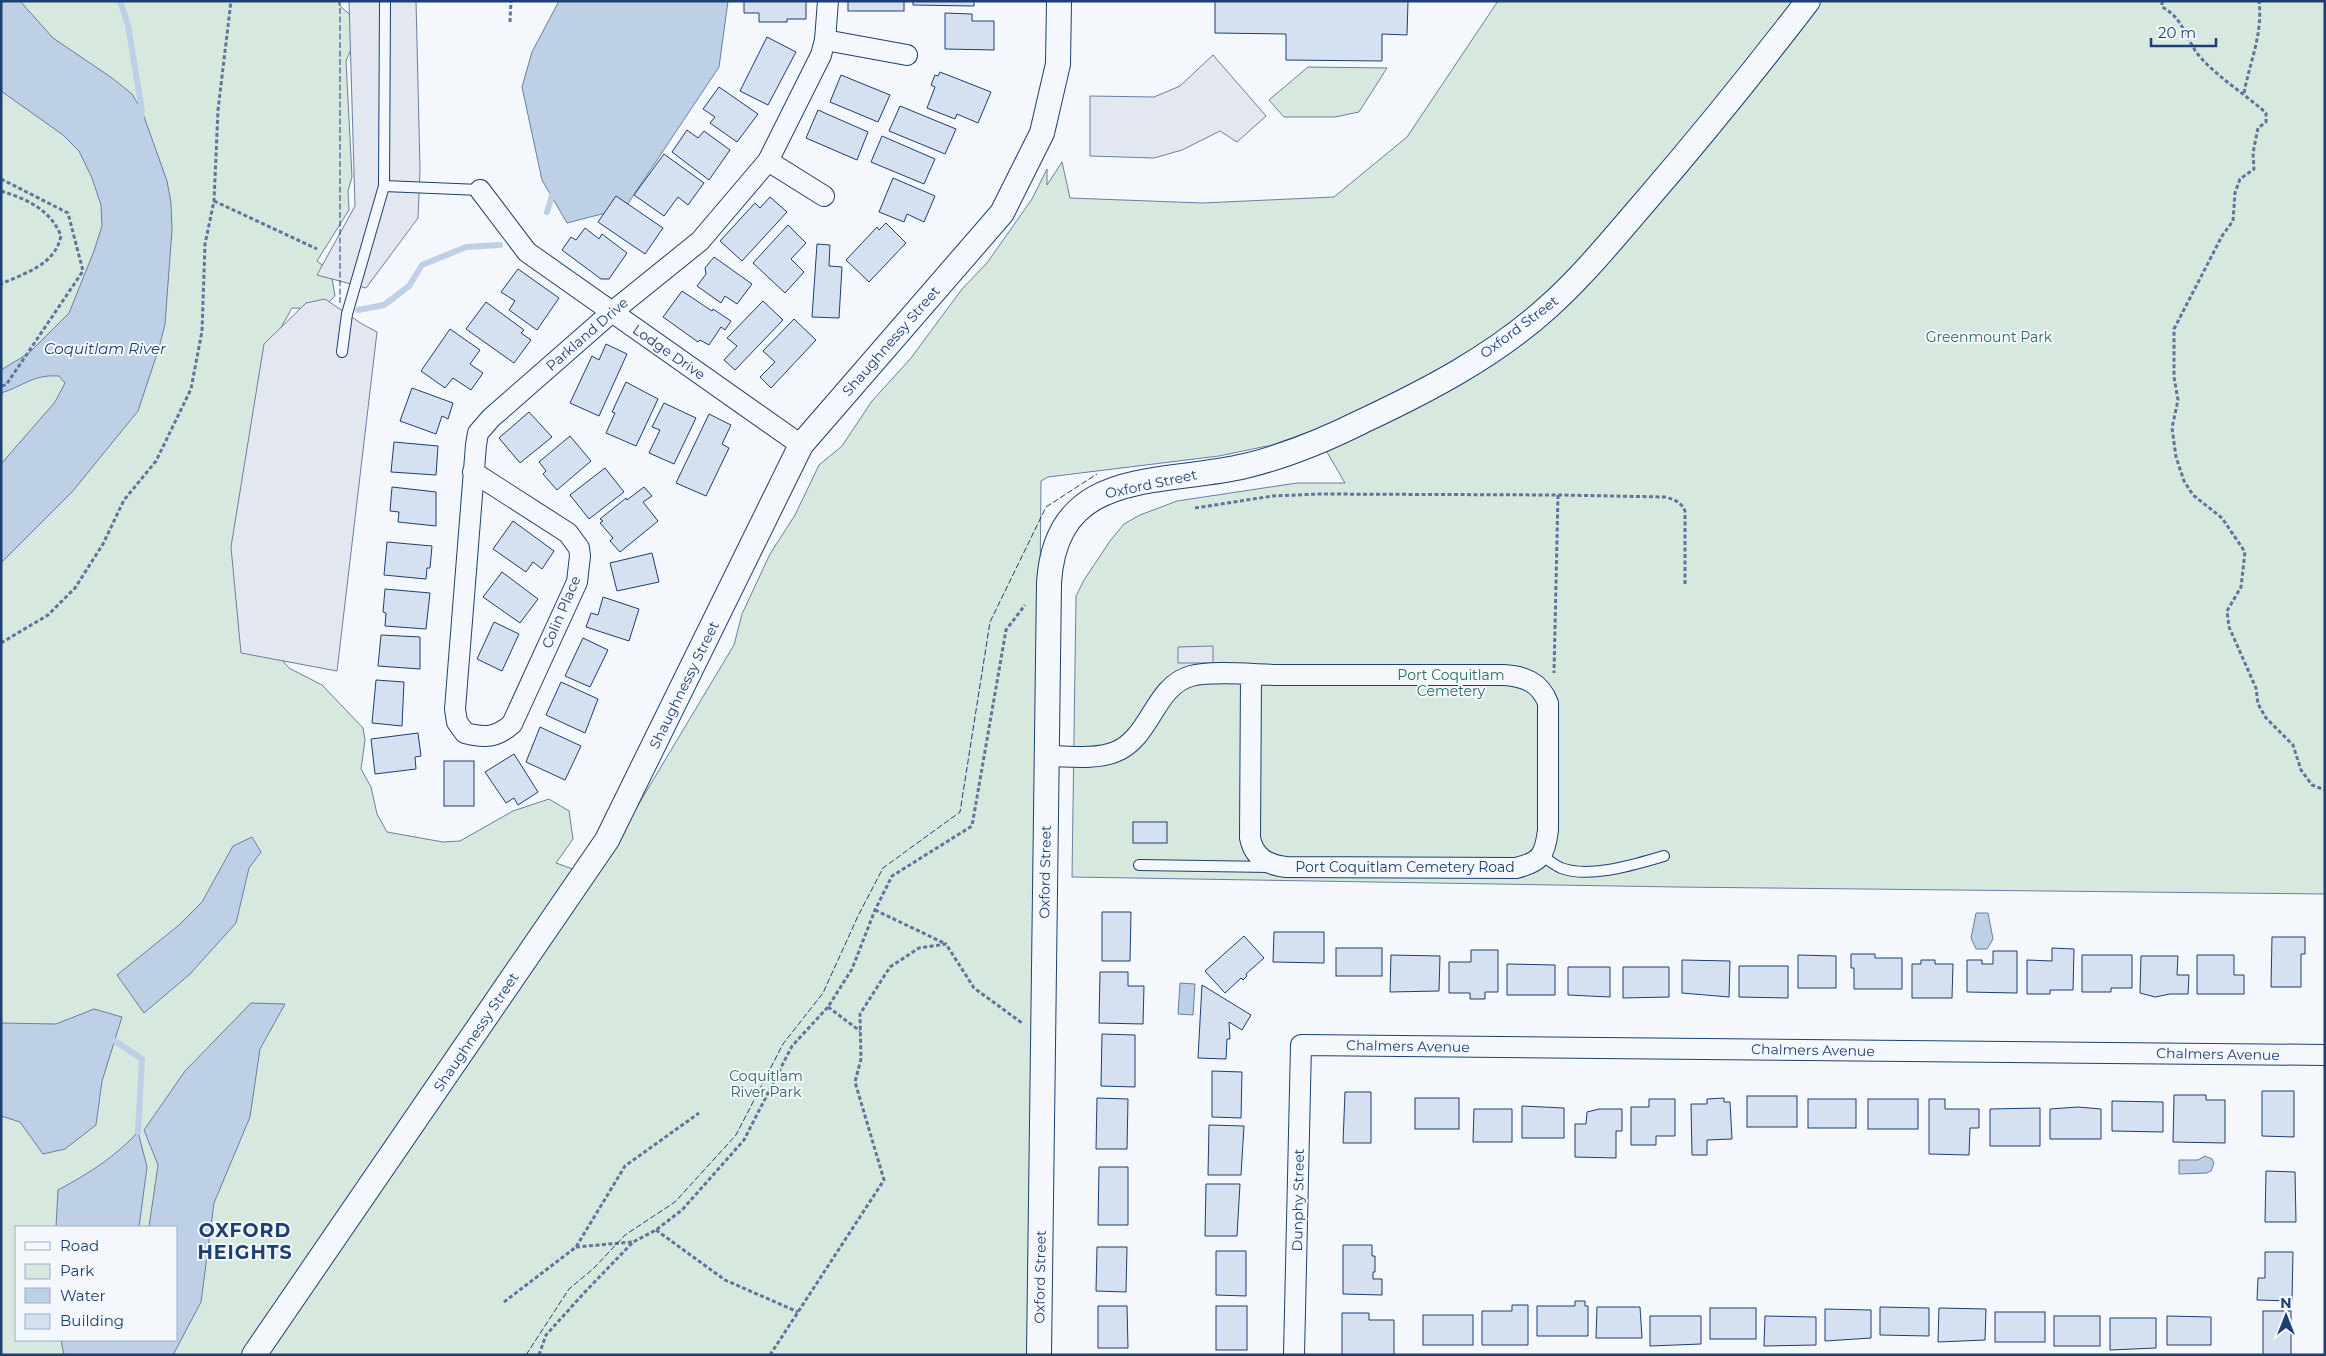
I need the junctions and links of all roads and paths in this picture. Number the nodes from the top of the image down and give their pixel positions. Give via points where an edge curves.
1 (231, 1) edge
2 (385, 1) edge
3 (511, 1) edge
4 (828, 1) edge
5 (1059, 1) edge
6 (1808, 1) edge
7 (2162, 1) edge
8 (2259, 1) edge
9 (510, 22) dead end
10 (825, 40) junction
11 (907, 55) dead end
12 (2244, 93) junction
13 (768, 161) junction
14 (1, 179) edge
15 (384, 186) junction
16 (480, 190) joint
17 (1, 191) edge
18 (824, 196) dead end
19 (214, 201) junction
20 (317, 249) dead end
21 (1, 284) edge
22 (612, 312) junction
23 (342, 352) dead end
24 (1, 386) edge
25 (801, 445) junction
26 (473, 472) junction
27 (1558, 495) junction
28 (1195, 508) dead end
29 (1685, 586) dead end
30 (1028, 601) dead end
31 (1, 643) edge
32 (1251, 674) junction
33 (1540, 688) junction
34 (455, 709) joint
35 (1047, 756) junction
36 (2325, 790) edge
37 (1542, 855) junction
38 (1664, 856) dead end
39 (1139, 865) dead end
40 (1286, 867) junction
41 (874, 910) junction
42 (946, 944) junction
43 (828, 1007) junction
44 (1042, 1023) junction
45 (860, 1032) junction
46 (1301, 1045) joint
47 (2325, 1055) edge
48 (699, 1113) dead end
49 (656, 1230) junction
50 (633, 1242) junction
51 (576, 1247) junction
52 (504, 1302) dead end
53 (798, 1312) junction
54 (254, 1355) edge
55 (539, 1355) edge
56 (770, 1355) edge
57 (1039, 1355) edge
58 (1294, 1355) edge

1 - 19 path via 218,110
2 - 15 lane
3 - 9 path
4 - 10 street, Parkland Drive
5 - 25 street, Shaughnessy Street via 1058,64 1042,133 1002,213
6 - 35 street, Oxford Street via 1693,145 1596,258 1546,310 1505,342 1395,406 1303,448 1244,466 1111,490 1092,498 1076,511 1060,533 1050,572
7 - 12 path via 2162,7 2174,14 2199,56 2212,70
8 - 12 path via 2259,39
10 - 11 street
10 - 13 street, Parkland Drive via 821,55
12 - 36 path via 2266,113 2266,122 2258,128 2253,153 2254,169 2240,179 2235,193 2233,220 2174,329 2174,377 2178,400 2172,428 2176,458 2184,481 2193,495 2222,518 2245,552 2241,587 2228,611 2229,627 2256,688 2258,704 2266,718 2293,746 2301,770 2312,785
13 - 18 street
13 - 22 street, Parkland Drive via 700,241
14 - 24 path via 68,213 83,271 6,385
15 - 16 lane
15 - 23 lane via 347,314
16 - 22 street, Lodge Drive via 527,252
17 - 21 path via 38,206 54,222 61,236 54,252 44,263
19 - 20 path
19 - 31 path via 205,244 202,332 191,389 156,461 124,500 103,544 75,588 48,615
22 - 25 street, Lodge Drive
22 - 26 street, Parkland Drive via 483,426 478,433
25 - 54 street, Shaughnessy Street via 607,840
26 - 34 street, Parkland Drive
26 - 34 street, Colin Place via 568,533 579,548 580,566 577,582 512,724 490,736 466,733 458,722
27 - 28 path via 1318,494 1273,496
27 - 29 path via 1666,497 1682,505 1685,511
27 - 33 path via 1554,673
30 - 41 path via 1006,630 972,826 892,876
32 - 33 street via 1503,675 1526,678
32 - 35 street via 1196,675 1181,680 1166,694 1140,735 1114,753
32 - 40 street, Port Coquitlam Cemetery Road via 1250,838 1260,858
33 - 37 street via 1548,703 1549,718 1548,830
35 - 44 street, Oxford Street
37 - 38 lane via 1562,869 1593,871 1630,866
37 - 40 street, Port Coquitlam Cemetery Road via 1536,862 1516,868
39 - 40 lane
41 - 42 path
41 - 43 path via 852,969
42 - 44 path via 974,988 1021,1023
42 - 45 path via 919,948 890,967 860,1014
43 - 45 path
43 - 49 path via 792,1046 744,1140 682,1210
44 - 57 street, Oxford Street
45 - 53 path via 861,1059 855,1082 884,1180
46 - 47 street, Chalmers Avenue
46 - 58 street, Dunphy Street
48 - 51 path via 625,1166
49 - 50 path
49 - 53 path via 725,1280
50 - 51 path
50 - 55 path via 546,1335
51 - 52 path
53 - 56 path

